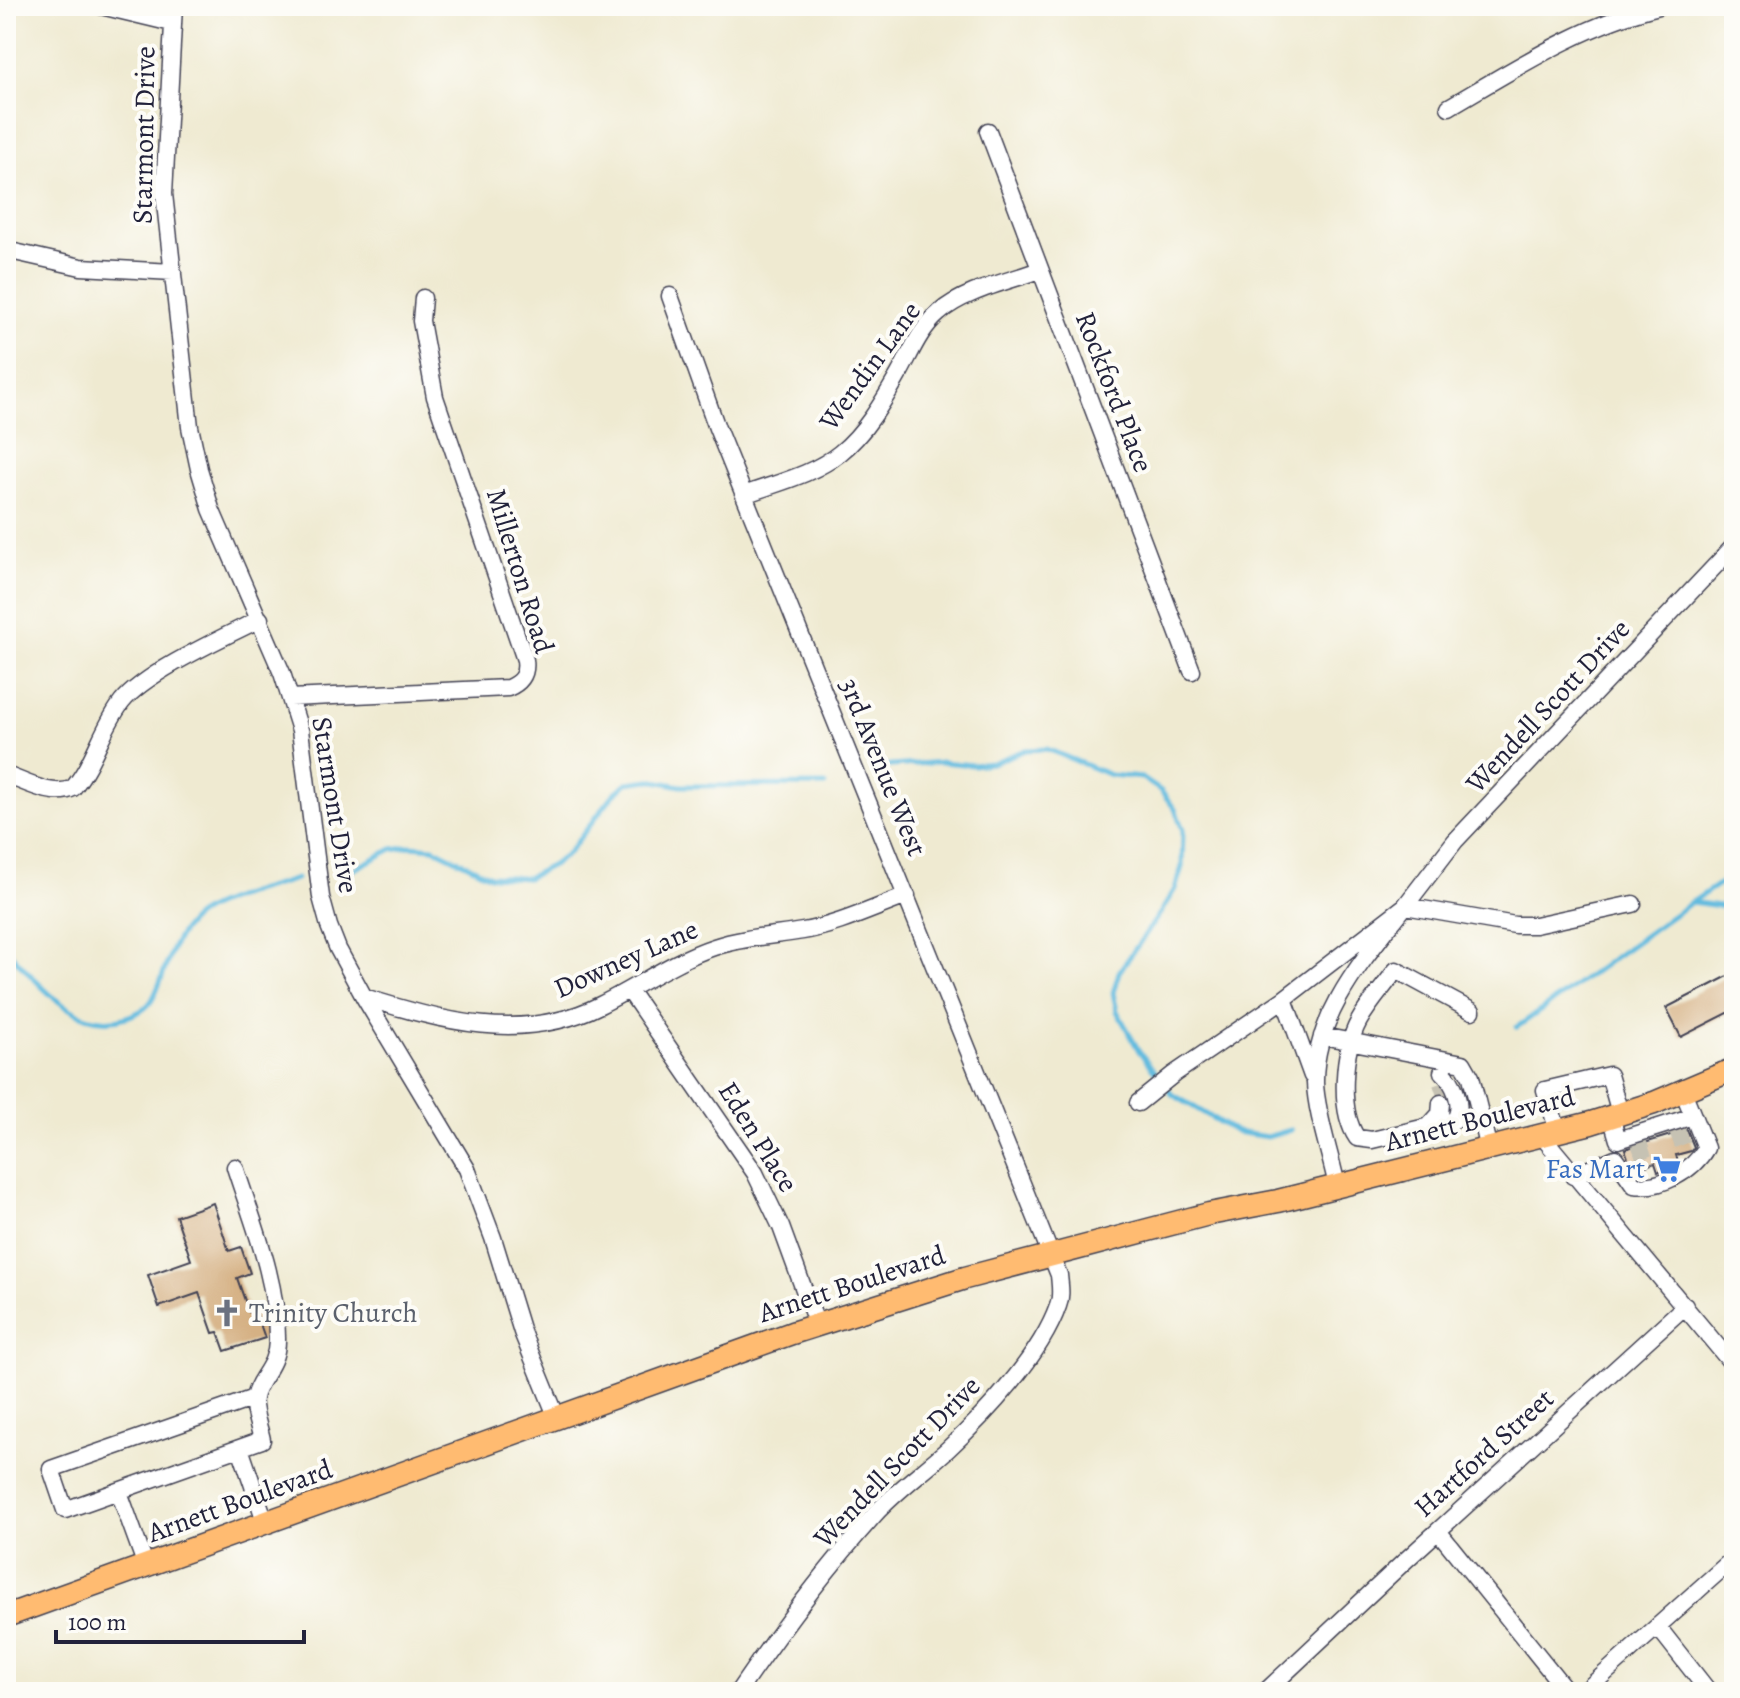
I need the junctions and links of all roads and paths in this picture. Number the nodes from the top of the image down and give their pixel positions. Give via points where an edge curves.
1 (101, 6) edge
2 (1659, 6) edge
3 (173, 14) edge
4 (1449, 107) dead end
5 (988, 131) dead end
6 (6, 250) edge
7 (1040, 270) junction
8 (173, 272) junction
9 (670, 296) dead end
10 (423, 298) dead end
11 (744, 495) junction
12 (1734, 546) edge
13 (260, 619) junction
14 (1192, 671) dead end
15 (290, 698) junction
16 (6, 775) edge
17 (907, 896) junction
18 (1633, 904) dead end
19 (1405, 906) junction
20 (629, 990) junction
21 (364, 997) junction
22 (1284, 999) junction
23 (1472, 1011) dead end
24 (1322, 1036) junction
25 (1351, 1042) junction
26 (1734, 1069) edge
27 (1440, 1075) junction
28 (1315, 1087) junction
29 (1683, 1091) junction
30 (1142, 1100) dead end
31 (1616, 1115) junction
32 (1693, 1116) junction
33 (1448, 1122) junction
34 (1430, 1125) junction
35 (1550, 1134) junction
36 (1618, 1140) junction
37 (1489, 1149) junction
38 (1615, 1158) junction
39 (1647, 1166) tunnel mouth
40 (235, 1167) dead end
41 (1573, 1176) junction
42 (1653, 1183) junction
43 (1337, 1186) junction
44 (1051, 1257) junction
45 (1685, 1306) junction
46 (817, 1325) junction
47 (1734, 1366) edge
48 (254, 1398) junction
49 (557, 1418) junction
50 (240, 1448) junction
51 (119, 1492) junction
52 (266, 1524) junction
53 (1438, 1531) junction
54 (1734, 1558) edge
55 (146, 1566) junction
56 (6, 1616) edge
57 (1658, 1627) junction
58 (738, 1692) edge
59 (1265, 1692) edge
60 (1571, 1692) edge
61 (1584, 1692) edge
62 (1709, 1692) edge

1 - 3 street
2 - 4 street via 1574,38
3 - 8 street, Starmont Drive via 164,194
5 - 7 street, Rockford Place
6 - 8 street via 81,267
7 - 11 street, Wendin Lane via 941,310 916,340 855,439 814,469
7 - 14 street, Rockford Place
8 - 13 street, Starmont Drive via 199,469
9 - 11 street, 3rd Avenue West
10 - 15 street, Millerton Road via 421,321 435,397 526,669 508,688
11 - 17 street, 3rd Avenue West
12 - 19 street, Wendell Scott Drive via 1455,841
13 - 15 street, Starmont Drive
13 - 16 street via 181,660 123,701 73,788 56,793
15 - 21 street, Starmont Drive via 300,730 321,897 338,949
17 - 20 street, Downey Lane via 828,925 701,951
17 - 44 street, 3rd Avenue West
18 - 19 street via 1535,925
19 - 22 street, Wendell Scott Drive
19 - 24 street, Wendell Scott Drive via 1350,979
20 - 21 street, Downey Lane via 572,1017 510,1027 444,1020
20 - 46 street, Eden Place via 755,1173
21 - 49 street, Starmont Drive via 467,1169
22 - 28 street, Wendell Scott Drive
22 - 30 street, Wendell Scott Drive
23 - 25 street via 1396,970 1357,1023
24 - 25 street
24 - 28 street, Wendell Scott Drive
25 - 27 street
25 - 34 street via 1345,1109 1357,1138 1372,1140
26 - 29 main road, Arnett Boulevard
27 - 33 street via 1452,1080 1457,1102 1458,1115
27 - 37 street via 1463,1063
28 - 43 street, Wendell Scott Drive
29 - 31 main road, Arnett Boulevard
29 - 32 street
31 - 35 main road, Arnett Boulevard
31 - 35 street via 1609,1075 1545,1090
31 - 36 street
32 - 36 street via 1638,1139
32 - 42 street via 1706,1148 1699,1160 1688,1160 1675,1177
33 - 34 street
33 - 34 street via 1444,1102
35 - 37 main road, Arnett Boulevard
35 - 41 street
36 - 38 street
37 - 43 main road, Arnett Boulevard
38 - 41 street
38 - 42 street via 1634,1185
39 - 42 street
40 - 48 street via 270,1284 277,1341 275,1358
41 - 45 street
43 - 44 main road, Arnett Boulevard
44 - 46 main road, Arnett Boulevard
44 - 58 street, Wendell Scott Drive via 1059,1275 1059,1304 1031,1356 949,1447 874,1515 794,1611
45 - 47 street
45 - 53 street, Hartford Street
46 - 49 main road, Arnett Boulevard
48 - 50 street via 262,1440
48 - 51 street via 51,1469 65,1510
49 - 52 main road, Arnett Boulevard
50 - 51 street
50 - 52 street
51 - 55 street
52 - 55 main road, Arnett Boulevard
53 - 59 street, Hartford Street
53 - 60 street
54 - 57 street
55 - 56 main road, Arnett Boulevard
57 - 61 street
57 - 62 street

